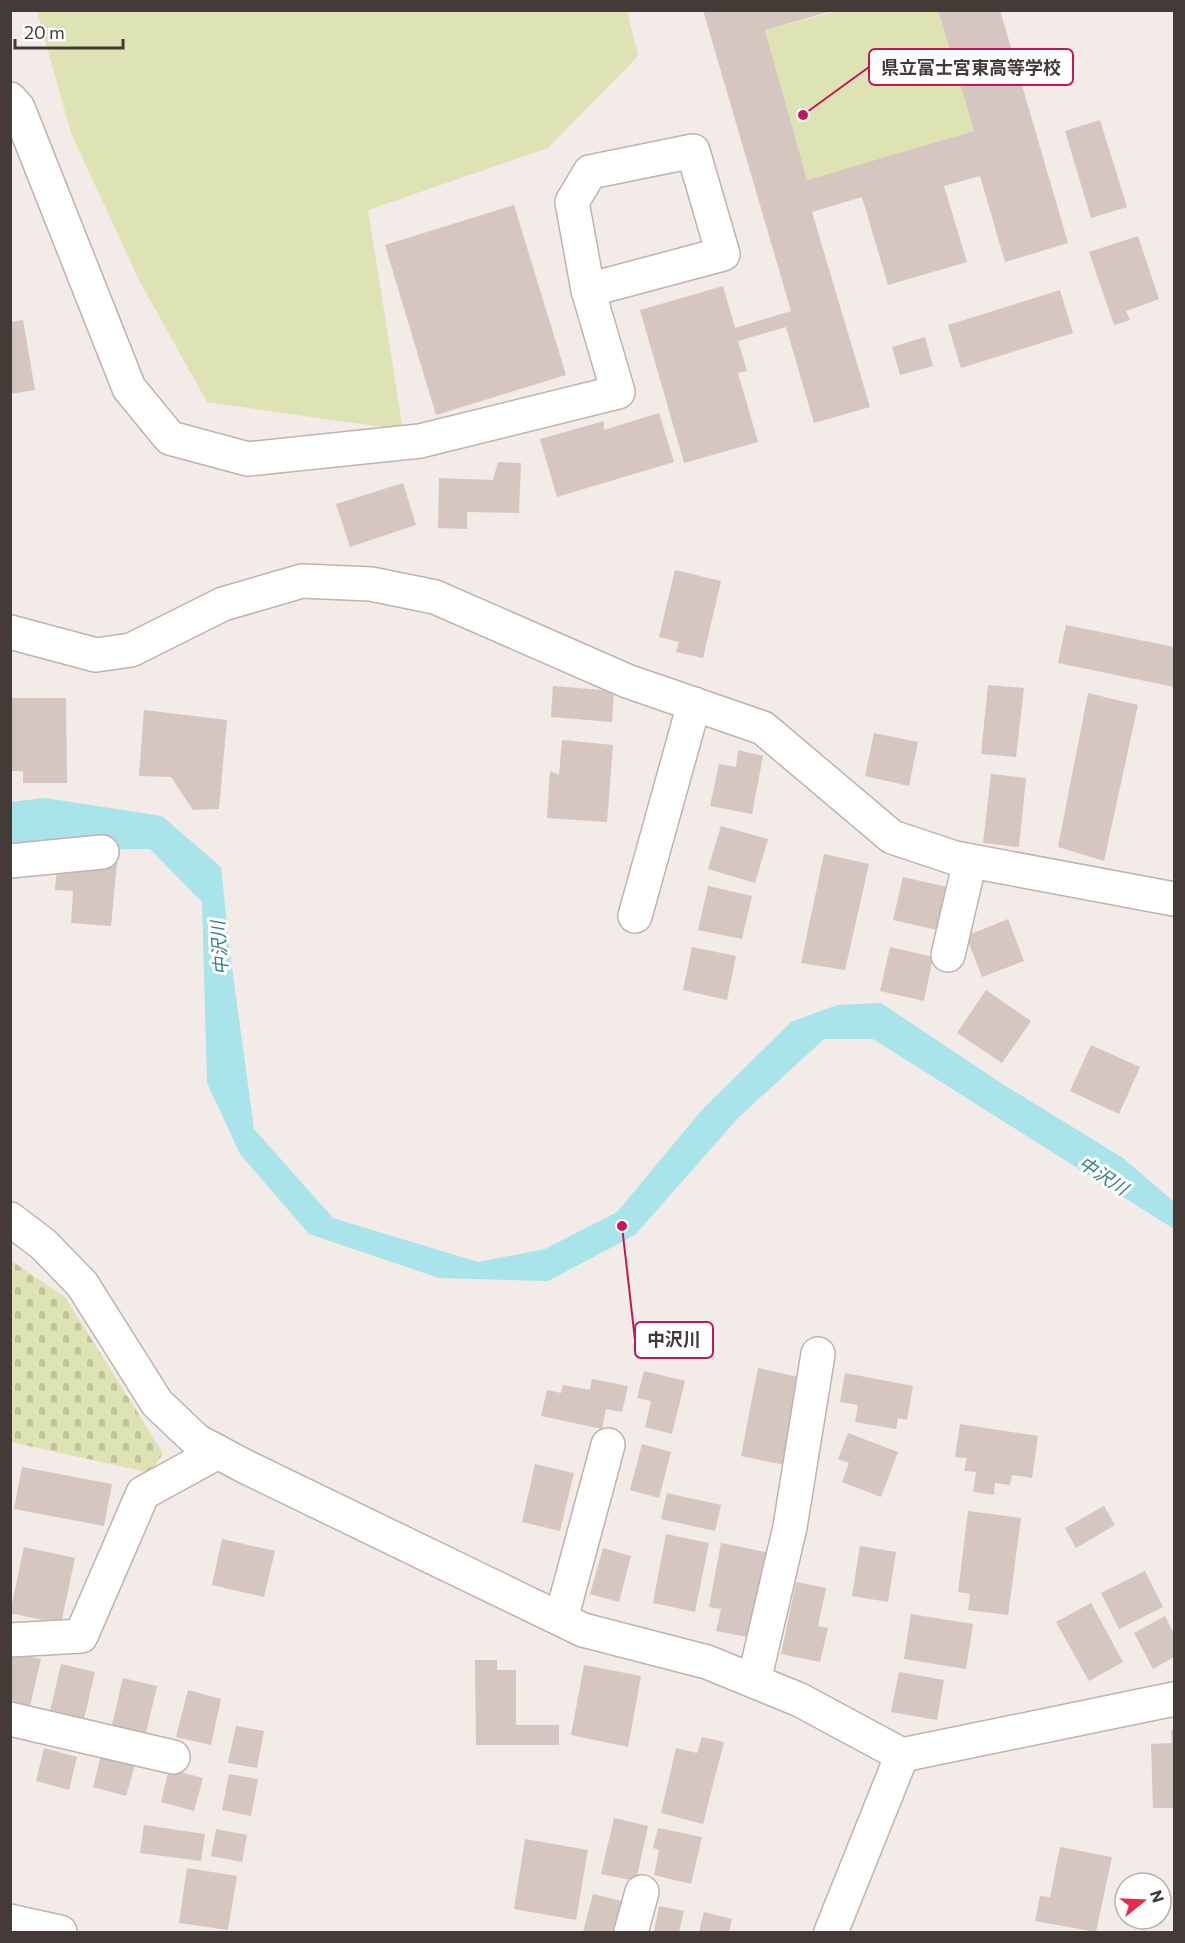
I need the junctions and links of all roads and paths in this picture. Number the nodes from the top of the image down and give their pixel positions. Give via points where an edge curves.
1 (10, 99) edge
2 (588, 290) junction
3 (10, 632) edge
4 (694, 704) junction
5 (102, 852) dead end
6 (10, 861) edge
7 (970, 861) junction
8 (1174, 899) edge
9 (635, 916) dead end
10 (948, 955) dead end
11 (10, 1219) edge
12 (818, 1354) dead end
13 (608, 1445) dead end
14 (218, 1452) junction
15 (561, 1619) junction
16 (10, 1640) edge
17 (754, 1681) junction
18 (1174, 1699) edge
19 (10, 1719) edge
20 (902, 1755) junction
21 (173, 1757) dead end
22 (642, 1892) dead end
23 (10, 1922) edge
24 (60, 1932) edge
25 (631, 1932) edge
26 (831, 1932) edge

1 - 2 street via 18,108 129,388 170,438 248,459 397,444 618,392
2 - 2 street via 572,202 590,172 693,151 723,254
3 - 4 street via 96,655 131,650 223,604 302,581 371,584 435,597 627,681
4 - 7 street via 763,728 892,837
4 - 9 street
5 - 6 street
7 - 8 street
7 - 10 street
11 - 14 street via 43,1244 82,1284 157,1403 197,1442
12 - 17 street via 790,1527
13 - 15 street
14 - 15 street
14 - 16 street via 143,1493 81,1636
15 - 17 street via 583,1630 707,1662
17 - 20 street via 800,1700
18 - 20 street
19 - 21 street
20 - 26 street
22 - 25 street
23 - 24 street

